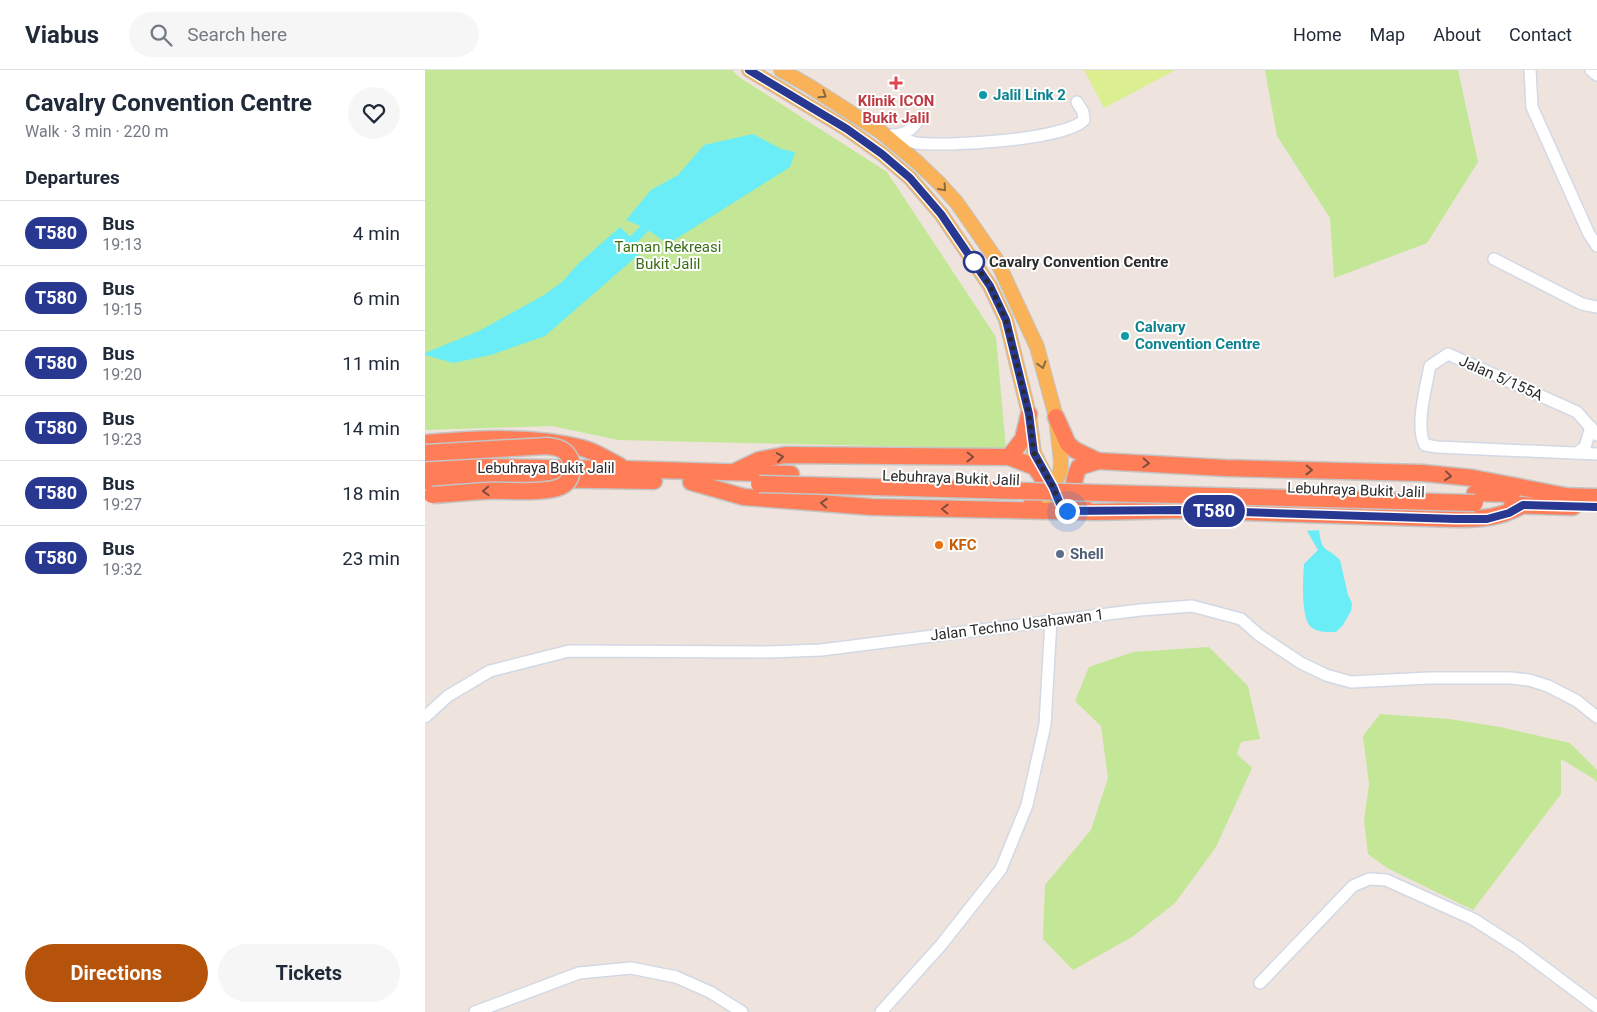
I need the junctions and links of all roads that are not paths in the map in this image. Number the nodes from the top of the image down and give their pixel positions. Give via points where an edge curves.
1 (781, 70) edge
2 (1529, 70) edge
3 (1591, 70) edge
4 (751, 71) edge
5 (1597, 75) edge
6 (1077, 102) dead end
7 (917, 122) dead end
8 (887, 134) junction
9 (935, 144) junction
10 (917, 162) junction
11 (1597, 246) edge
12 (1493, 259) dead end
13 (1597, 307) edge
14 (1029, 414) junction
15 (1056, 417) junction
16 (1594, 431) edge
17 (425, 443) edge
18 (1060, 449) junction
19 (425, 453) edge
20 (1034, 453) junction
21 (1577, 453) junction
22 (1597, 454) edge
23 (1009, 457) junction
24 (1098, 461) junction
25 (624, 468) junction
26 (425, 470) edge
27 (734, 472) junction
28 (691, 482) junction
29 (1053, 487) junction
30 (427, 491) edge
31 (1566, 496) junction
32 (1597, 497) edge
33 (1475, 498) junction
34 (1523, 505) junction
35 (1597, 507) edge
36 (1026, 510) junction
37 (1067, 511) junction
38 (1095, 512) junction
39 (1051, 620) junction
40 (425, 717) edge
41 (1597, 717) edge
42 (1260, 983) dead end
43 (1597, 1008) edge
44 (475, 1012) edge
45 (742, 1012) edge
46 (881, 1012) edge

1 -> 8 main road
2 - 11 street via 1532,107
3 - 5 street
4 - 14 main road via 882,154 910,178 941,214 1001,307
6 - 9 street via 1084,120 1061,130 987,143
7 - 8 street via 911,130
8 - 9 street via 916,143
8 - 10 main road
9 - 10 street via 924,149
10 -> 15 main road via 957,204 996,259 1037,347
12 - 13 street via 1581,304
14 - 20 main road
14 - 23 highway via 1023,439
15 - 18 main road
15 - 24 highway via 1068,444
16 - 21 street, Jalan 5/155A via 1585,447
16 - 21 street, Jalan 5/155A via 1577,412 1449,354 1430,366 1423,399 1421,438 1425,445
17 - 25 highway via 545,441 584,448
18 - 20 main road via 1052,458
18 - 29 main road via 1060,472
19 -> 30 highway, bridge via 547,446 563,450 572,463 571,478 559,488
20 - 29 main road
21 - 22 street, Jalan 5/155A
27 -> 23 highway via 759,460 785,455
23 - 36 highway via 1035,467 1044,480 1039,494
24 -> 31 highway via 1423,473 1473,478
24 - 38 highway via 1079,467 1073,481 1078,497
25 - 26 highway, Lebuhraya Bukit Jalil
25 - 27 highway, Lebuhraya Bukit Jalil
27 - 33 highway, Lebuhraya Bukit Jalil
28 - 30 highway, Lebuhraya Bukit Jalil via 479,478
28 - 33 highway, Lebuhraya Bukit Jalil, bridge
36 -> 28 highway via 872,507 744,497
29 - 36 main road via 1046,504
29 - 37 main road via 1060,504
31 - 32 highway, Lebuhraya Bukit Jalil
31 - 33 highway, Lebuhraya Bukit Jalil
33 - 34 highway, Lebuhraya Bukit Jalil
34 - 35 highway, Lebuhraya Bukit Jalil
34 - 38 highway via 1487,519 1182,510
36 - 37 highway
37 - 38 highway
39 - 40 street, Jalan Techno Usahawan 1 via 821,650 569,651 490,671 448,696
39 - 41 street, Jalan Techno Usahawan 1 via 1192,606 1241,619 1301,663 1351,682 1429,678 1529,680 1577,701
39 - 46 street via 1045,725 1027,805 1001,868 941,946
42 - 43 street via 1353,886 1378,879 1473,919 1517,947
44 - 45 street via 579,973 631,968 676,976

